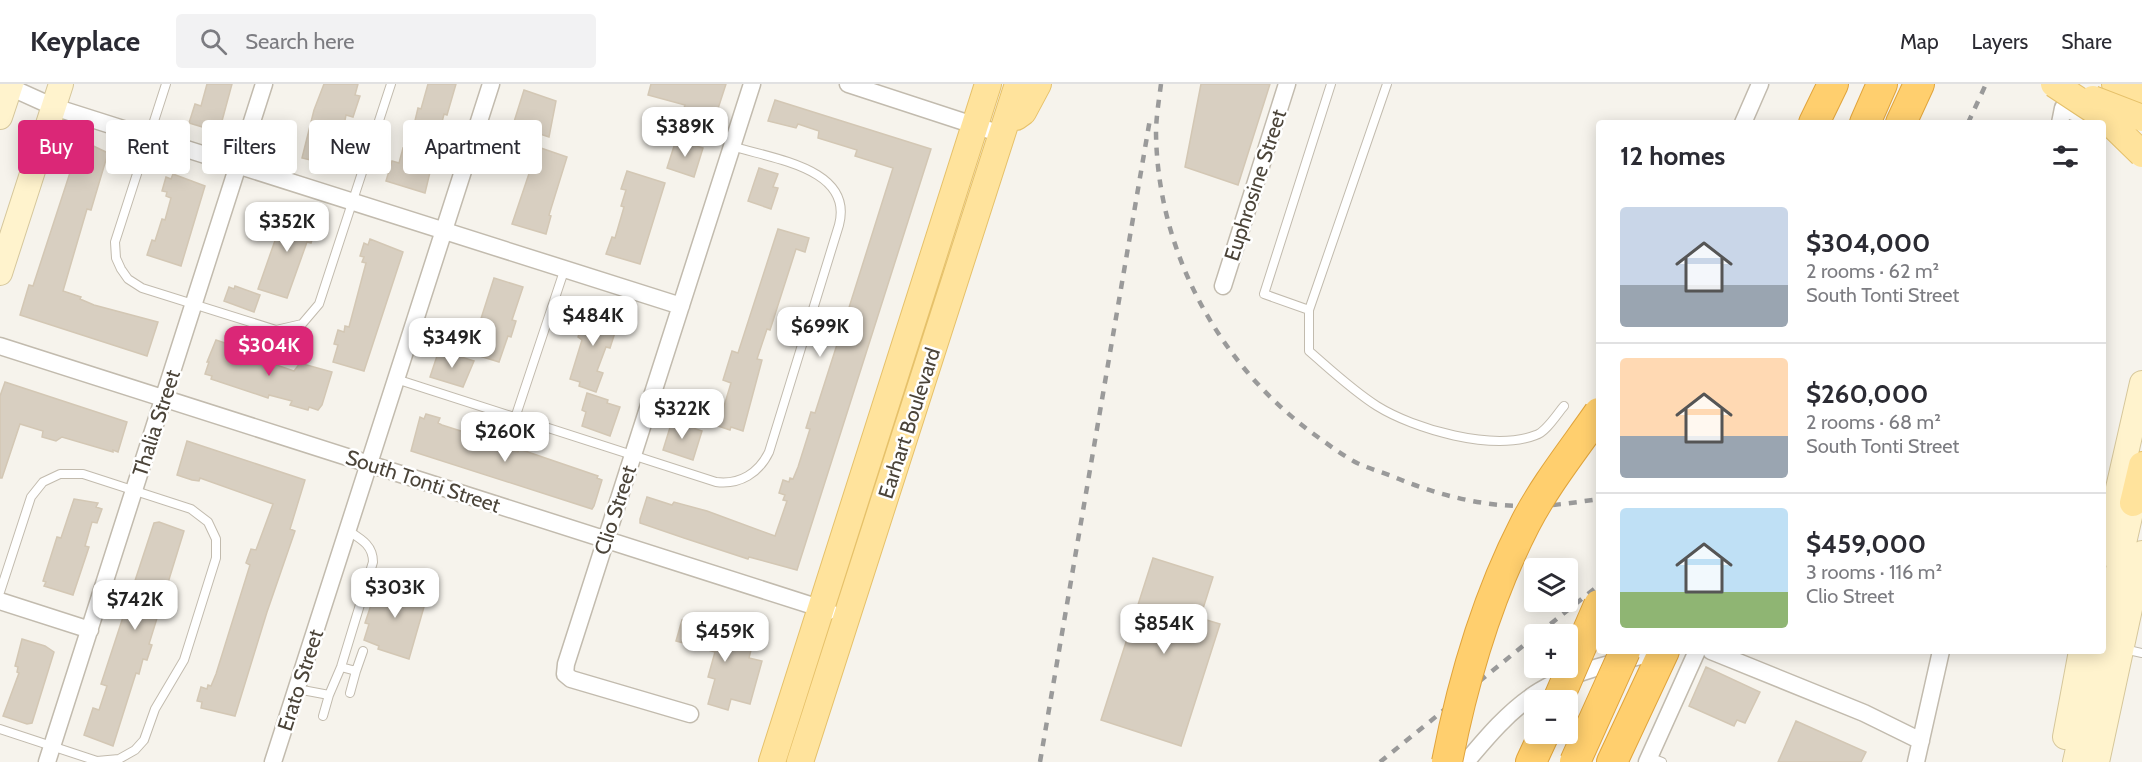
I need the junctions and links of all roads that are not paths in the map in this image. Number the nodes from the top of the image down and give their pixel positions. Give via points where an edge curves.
1 (61, 84) edge
2 (166, 84) edge
3 (264, 84) edge
4 (391, 84) edge
5 (491, 84) edge
6 (752, 84) edge
7 (848, 84) edge
8 (988, 84) edge
9 (1018, 84) edge
10 (1038, 84) edge
11 (1287, 84) edge
12 (1331, 84) edge
13 (1386, 84) edge
14 (1760, 84) edge
15 (2054, 84) edge
16 (2115, 84) edge
17 (8, 85) edge
18 (886, 90) edge
19 (2142, 94) edge
20 (2061, 100) edge
21 (54, 107) junction
22 (0, 117) edge
23 (2142, 118) edge
24 (154, 120) edge
25 (252, 120) edge
26 (1744, 120) edge
27 (2104, 120) edge
28 (2106, 121) edge
29 (106, 123) edge
30 (975, 124) junction
31 (1003, 130) junction
32 (2142, 138) edge
33 (732, 146) junction
34 (2142, 154) edge
35 (137, 174) edge
36 (234, 174) edge
37 (266, 174) edge
38 (354, 201) junction
39 (444, 230) junction
40 (565, 268) junction
41 (0, 273) edge
42 (1223, 286) dead end
43 (193, 306) junction
44 (681, 306) junction
45 (1309, 310) junction
46 (0, 346) edge
47 (898, 371) junction
48 (396, 379) junction
49 (922, 380) junction
50 (2142, 383) edge
51 (164, 398) junction
52 (1564, 406) dead end
53 (516, 418) junction
54 (1596, 418) edge
55 (633, 455) junction
56 (369, 464) junction
57 (2142, 465) edge
58 (134, 491) junction
59 (2133, 503) joint
60 (347, 530) junction
61 (606, 539) junction
62 (2106, 541) edge
63 (2142, 553) edge
64 (0, 592) edge
65 (0, 601) edge
66 (821, 608) junction
67 (1596, 612) edge
68 (847, 616) junction
69 (90, 630) junction
70 (2120, 642) edge
71 (363, 651) dead end
72 (1624, 654) edge
73 (1651, 654) edge
74 (1662, 654) edge
75 (1696, 654) edge
76 (1718, 654) edge
77 (1940, 654) edge
78 (2080, 654) edge
79 (341, 667) junction
80 (356, 671) junction
81 (297, 688) junction
82 (1562, 690) edge
83 (350, 693) dead end
84 (329, 695) junction
85 (690, 714) dead end
86 (323, 716) dead end
87 (0, 729) edge
88 (1921, 741) junction
89 (1539, 744) edge
90 (50, 754) edge
91 (1653, 760) edge
92 (273, 762) edge
93 (772, 762) edge
94 (800, 762) edge
95 (1447, 762) edge
96 (1467, 762) edge
97 (1531, 762) edge
98 (1575, 762) edge
99 (1612, 762) edge
100 (1916, 762) edge
101 (2060, 762) edge
102 (2075, 762) edge
103 (2097, 762) edge

1 - 21 main road
2 - 24 lane
3 - 25 street, Thalia Street
4 - 38 lane
5 - 39 street, Erato Street
6 - 33 street, Clio Street
7 - 18 street
8 - 30 main road, Earhart Boulevard
9 - 31 main road, Earhart Boulevard
10 - 31 main road via 1023,112
11 - 42 street, Euphrosine Street
12 - 45 lane via 1264,294
13 - 45 lane
14 - 26 street
15 - 34 main road, bridge via 2104,117
16 - 19 main road
17 - 21 street
17 - 22 main road
18 - 30 street
20 - 23 main road, bridge
20 - 27 street
21 - 29 street
21 - 41 main road
28 - 32 street
30 - 31 street
30 - 47 main road, Earhart Boulevard
31 - 49 main road, Earhart Boulevard
33 - 44 street, Clio Street
33 - 55 lane via 820,175 834,187 841,204 839,225 769,452 750,476 724,483
35 - 43 lane via 115,238 116,258 123,273 135,284
36 - 43 street, Thalia Street
37 - 38 street
38 - 39 street
38 - 43 lane via 319,304 302,324 272,330
39 - 40 street
39 - 48 street, Erato Street
40 - 44 street
40 - 53 lane
43 - 51 street, Thalia Street
44 - 55 street, Clio Street
45 - 52 lane via 1309,351 1355,391 1380,407 1423,425 1483,440 1509,440 1538,435
46 - 51 street, South Tonti Street
47 - 49 main road
47 - 66 main road, Earhart Boulevard
48 - 53 lane
48 - 56 street, Erato Street
49 - 68 main road, Earhart Boulevard
50 - 62 main road
51 - 56 street, South Tonti Street
51 - 58 street, Thalia Street
53 - 55 lane
54 - 95 highway, bridge via 1521,533 1482,624 1457,710
55 - 61 street, Clio Street
56 - 60 street, Erato Street
56 - 61 street, South Tonti Street
57 - 59 main road
58 - 64 lane via 79,474 60,474 46,480 29,501
58 - 69 street, Thalia Street
58 - 90 lane via 194,510 208,522 216,539 216,558 184,660 155,709 144,740 128,756 102,761
59 - 70 main road
60 - 79 lane via 368,544 374,562
60 - 81 street, Erato Street
61 - 66 street, South Tonti Street
61 - 85 street, Clio Street via 565,674
63 - 70 main road
65 - 69 street
66 - 68 street, South Tonti Street
66 - 93 main road, Earhart Boulevard
67 - 82 highway, bridge
68 - 94 main road, Earhart Boulevard
69 - 90 street, Thalia Street
70 - 102 main road
70 - 103 main road
71 - 80 lane
72 - 98 highway, bridge
73 - 96 street via 1595,668 1537,693 1492,730
74 - 99 highway
75 - 91 street
76 - 88 street via 1864,713
77 - 88 street
78 - 101 main road
79 - 80 lane
79 - 84 lane
80 - 83 lane
81 - 84 lane
81 - 92 street, Erato Street
84 - 86 lane
87 - 90 lane
88 - 100 street
89 - 97 highway

